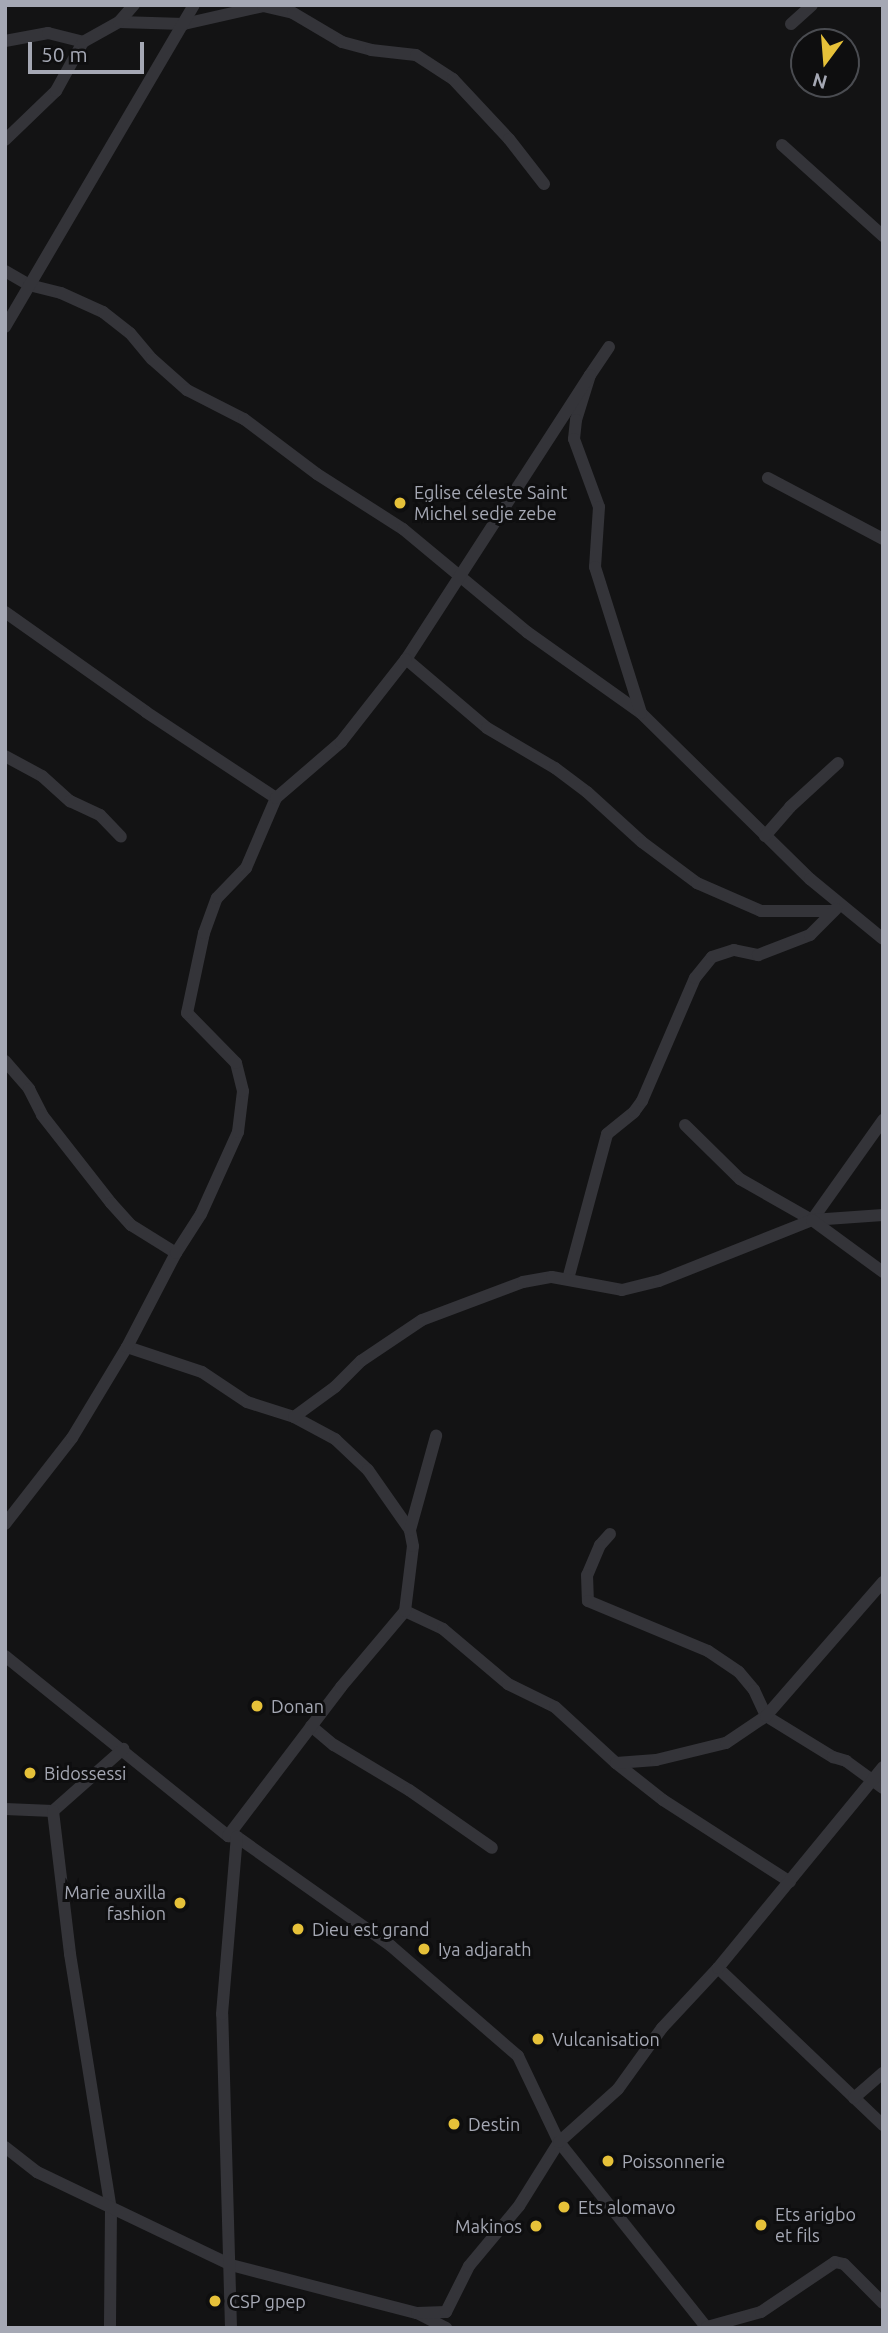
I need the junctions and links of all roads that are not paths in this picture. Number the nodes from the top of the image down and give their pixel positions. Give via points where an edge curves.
1 (134, 5) edge
2 (194, 5) edge
3 (812, 5) edge
4 (119, 22) junction
5 (184, 24) junction
6 (791, 24) dead end
7 (5, 41) edge
8 (83, 42) junction
9 (5, 140) edge
10 (782, 145) dead end
11 (544, 184) dead end
12 (883, 236) edge
13 (5, 271) edge
14 (29, 285) junction
15 (5, 327) edge
16 (609, 347) dead end
17 (590, 375) junction
18 (768, 478) dead end
19 (883, 539) edge
20 (460, 575) junction
21 (5, 612) edge
22 (406, 659) junction
23 (641, 713) junction
24 (5, 756) edge
25 (838, 763) dead end
26 (276, 798) junction
27 (765, 836) junction
28 (121, 837) dead end
29 (837, 908) junction
30 (883, 939) edge
31 (5, 1061) edge
32 (883, 1120) edge
33 (685, 1125) dead end
34 (883, 1214) edge
35 (812, 1220) junction
36 (176, 1253) junction
37 (883, 1272) edge
38 (568, 1279) junction
39 (127, 1347) junction
40 (294, 1417) junction
41 (436, 1436) dead end
42 (5, 1524) edge
43 (411, 1530) junction
44 (610, 1534) dead end
45 (883, 1583) edge
46 (405, 1611) junction
47 (5, 1656) edge
48 (766, 1716) junction
49 (311, 1726) junction
50 (123, 1749) junction
51 (616, 1763) junction
52 (883, 1767) edge
53 (877, 1784) edge
54 (5, 1809) edge
55 (53, 1811) junction
56 (232, 1836) junction
57 (492, 1847) dead end
58 (790, 1882) junction
59 (719, 1968) junction
60 (883, 2073) edge
61 (854, 2098) junction
62 (883, 2125) edge
63 (559, 2142) junction
64 (5, 2147) edge
65 (111, 2209) junction
66 (231, 2265) junction
67 (883, 2303) edge
68 (442, 2322) edge
69 (110, 2328) edge
70 (231, 2328) edge
71 (707, 2328) edge

1 - 4 street
2 - 5 street
3 - 6 street
4 - 5 street
4 - 8 street
5 - 11 street via 263,6 278,8 312,22 342,42 416,55 453,79
5 - 14 street
7 - 8 street via 48,33
8 - 9 street via 56,91
10 - 12 street
13 - 14 street
14 - 15 street
14 - 20 street via 103,312 187,390 244,419 317,474 403,529
16 - 17 street
17 - 20 street
17 - 23 street via 574,439 599,507 594,567
18 - 19 street
20 - 22 street
20 - 23 street via 537,639
21 - 26 street
22 - 26 street via 341,742
22 - 29 street via 487,727 587,792 634,836 697,883 761,911
23 - 27 street
24 - 28 street via 42,776 70,801 100,815
25 - 27 street
26 - 36 street via 246,868 217,898 187,1007 190,1016 236,1063 243,1110 225,1164
27 - 29 street
29 - 30 street
29 - 38 street via 810,935 758,955 734,950 712,957 695,978 642,1101 607,1134
31 - 36 street via 111,1203 131,1225
32 - 35 street
33 - 35 street via 740,1179
34 - 35 street
35 - 37 street
35 - 38 street via 659,1281 622,1290
36 - 39 street
38 - 40 street via 523,1282 422,1320 362,1361
39 - 40 street via 202,1372 247,1402
39 - 42 street via 72,1438
40 - 43 street via 335,1440 368,1471
41 - 43 street
43 - 46 street
44 - 48 street via 587,1575 588,1601 708,1651 739,1672
45 - 48 street
46 - 49 street
46 - 51 street via 443,1629 508,1684 555,1707
47 - 50 street
48 - 51 street via 726,1743 656,1760
48 - 53 street
49 - 56 street
49 - 57 street
50 - 55 street
50 - 56 street
51 - 58 street via 663,1800
52 - 53 street
53 - 58 street
54 - 55 street
55 - 65 street via 70,1954
56 - 63 street via 391,1946 518,2056
56 - 66 street via 222,2014
58 - 59 street
59 - 61 street
59 - 63 street via 662,2028 618,2089
60 - 61 street
61 - 62 street
63 - 68 street via 519,2206 469,2266
63 - 71 street
64 - 65 street via 37,2172
65 - 66 street
65 - 69 street
66 - 68 street
66 - 70 street
67 - 71 street via 844,2264 835,2262 761,2312

